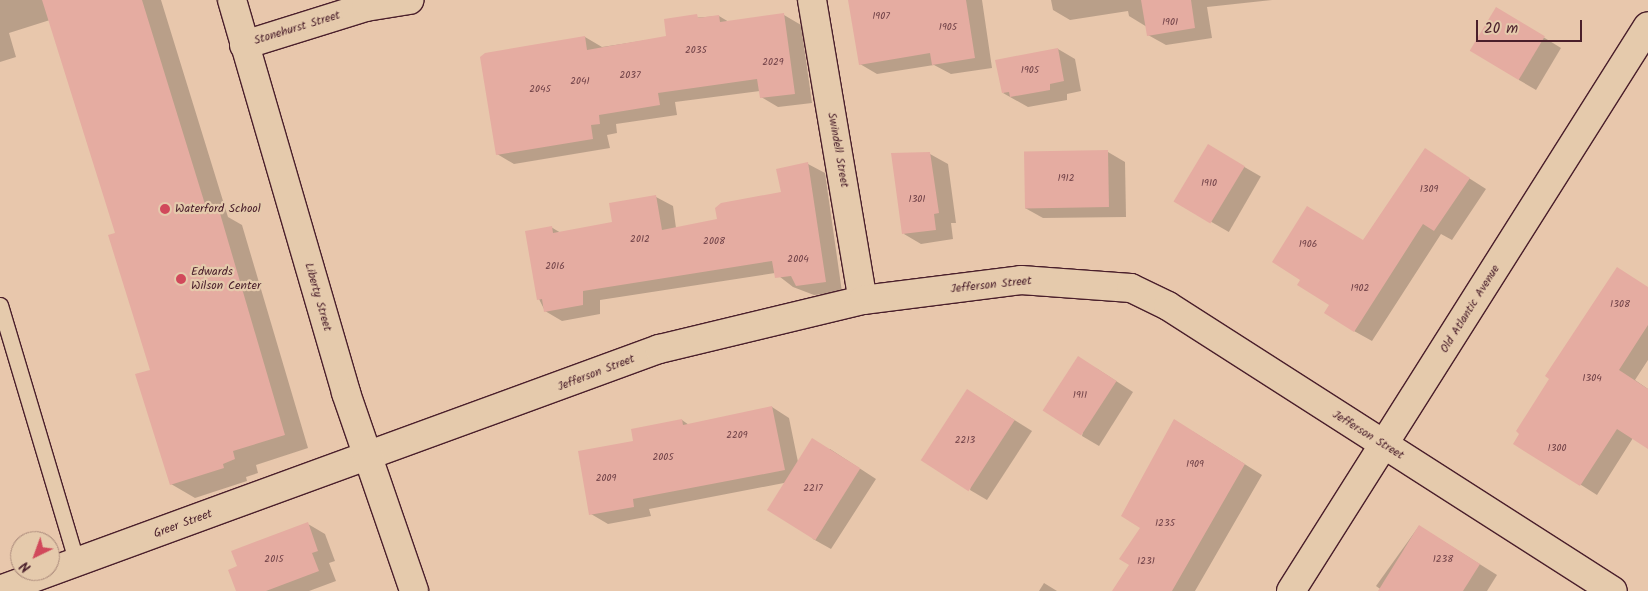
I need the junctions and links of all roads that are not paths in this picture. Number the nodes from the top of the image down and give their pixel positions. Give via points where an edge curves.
1 (232, 0) edge
2 (409, 0) edge
3 (812, 0) edge
4 (1648, 26) edge
5 (244, 44) junction
6 (864, 300) junction
7 (0, 305) edge
8 (1384, 445) junction
9 (366, 459) junction
10 (77, 563) junction
11 (0, 590) edge
12 (414, 591) edge
13 (1291, 591) edge
14 (1613, 591) edge

1 - 5 street, Liberty Street
2 - 5 street, Stonehurst Street via 366,8
3 - 6 street, Swindell Street
4 - 8 street, Old Atlantic Avenue
5 - 9 street, Liberty Street
6 - 8 street, Jefferson Street via 1021,280 1131,288 1210,331
6 - 9 street, Jefferson Street via 659,349
7 - 10 lane
8 - 13 street, Old Atlantic Avenue
8 - 14 street, Jefferson Street
9 - 10 street, Greer Street
9 - 12 street, Liberty Street
10 - 11 street, Greer Street

